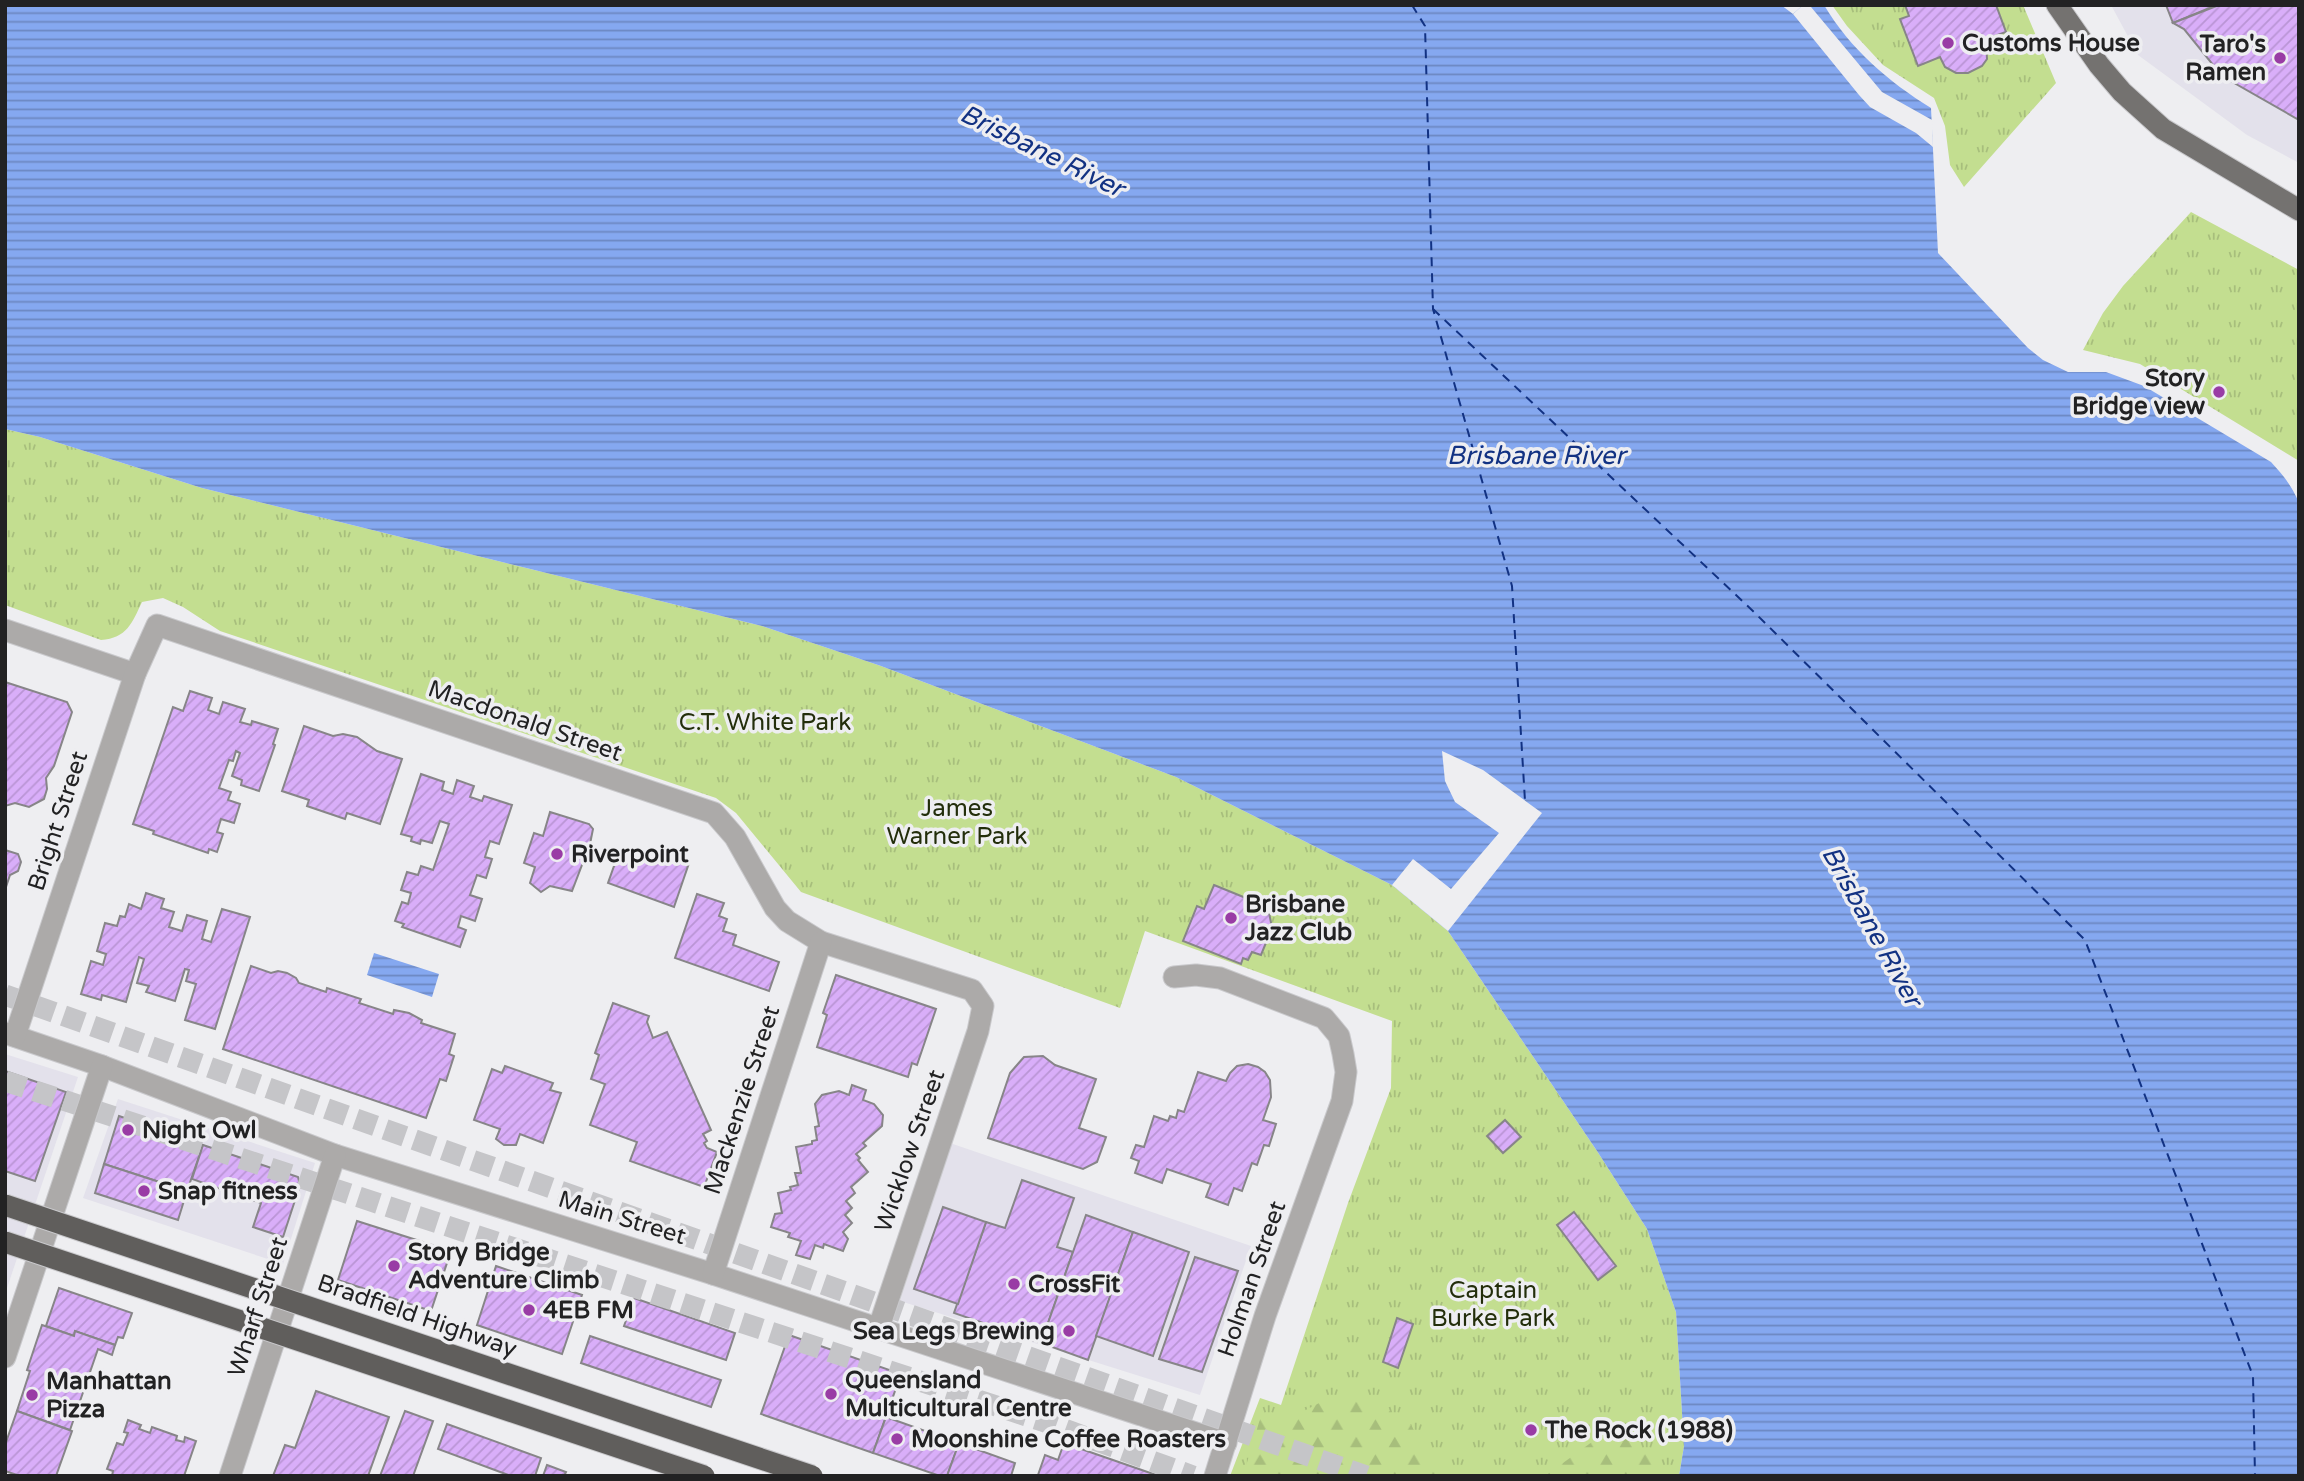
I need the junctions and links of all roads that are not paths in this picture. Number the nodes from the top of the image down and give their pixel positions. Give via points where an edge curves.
1 (2057, 5) edge
2 (2299, 210) edge
3 (156, 625) joint
4 (5, 630) edge
5 (135, 674) junction
6 (821, 942) junction
7 (1174, 977) dead end
8 (972, 990) joint
9 (10, 1035) edge
10 (102, 1066) junction
11 (335, 1155) junction
12 (5, 1205) edge
13 (5, 1242) edge
14 (713, 1274) junction
15 (12, 1313) edge
16 (878, 1329) junction
17 (5, 1357) edge
18 (1226, 1443) junction
19 (230, 1476) edge
20 (704, 1476) edge
21 (812, 1476) edge
22 (1215, 1476) edge

1 - 2 main road via 2099,65 2155,123
3 - 5 street, Bright Street
3 - 6 street, Macdonald Street via 714,813 735,838 775,908
4 - 5 street
5 - 9 street, Bright Street
6 - 8 street, Macdonald Street
6 - 14 street, Mackenzie Street
7 - 18 street, Holman Street via 1220,978 1324,1018 1339,1036 1346,1072 1342,1101 1265,1316
8 - 16 street, Wicklow Street via 983,1006 978,1031
9 - 10 street, Main Street
10 - 11 street, Main Street
10 - 15 street
11 - 14 street, Main Street
11 - 19 street, Wharf Street
12 - 21 highway, Bradfield Highway, bridge
13 - 20 highway, bridge
14 - 16 street, Main Street
15 - 17 street
16 - 18 street, Main Street
18 - 22 street, Holman Street

